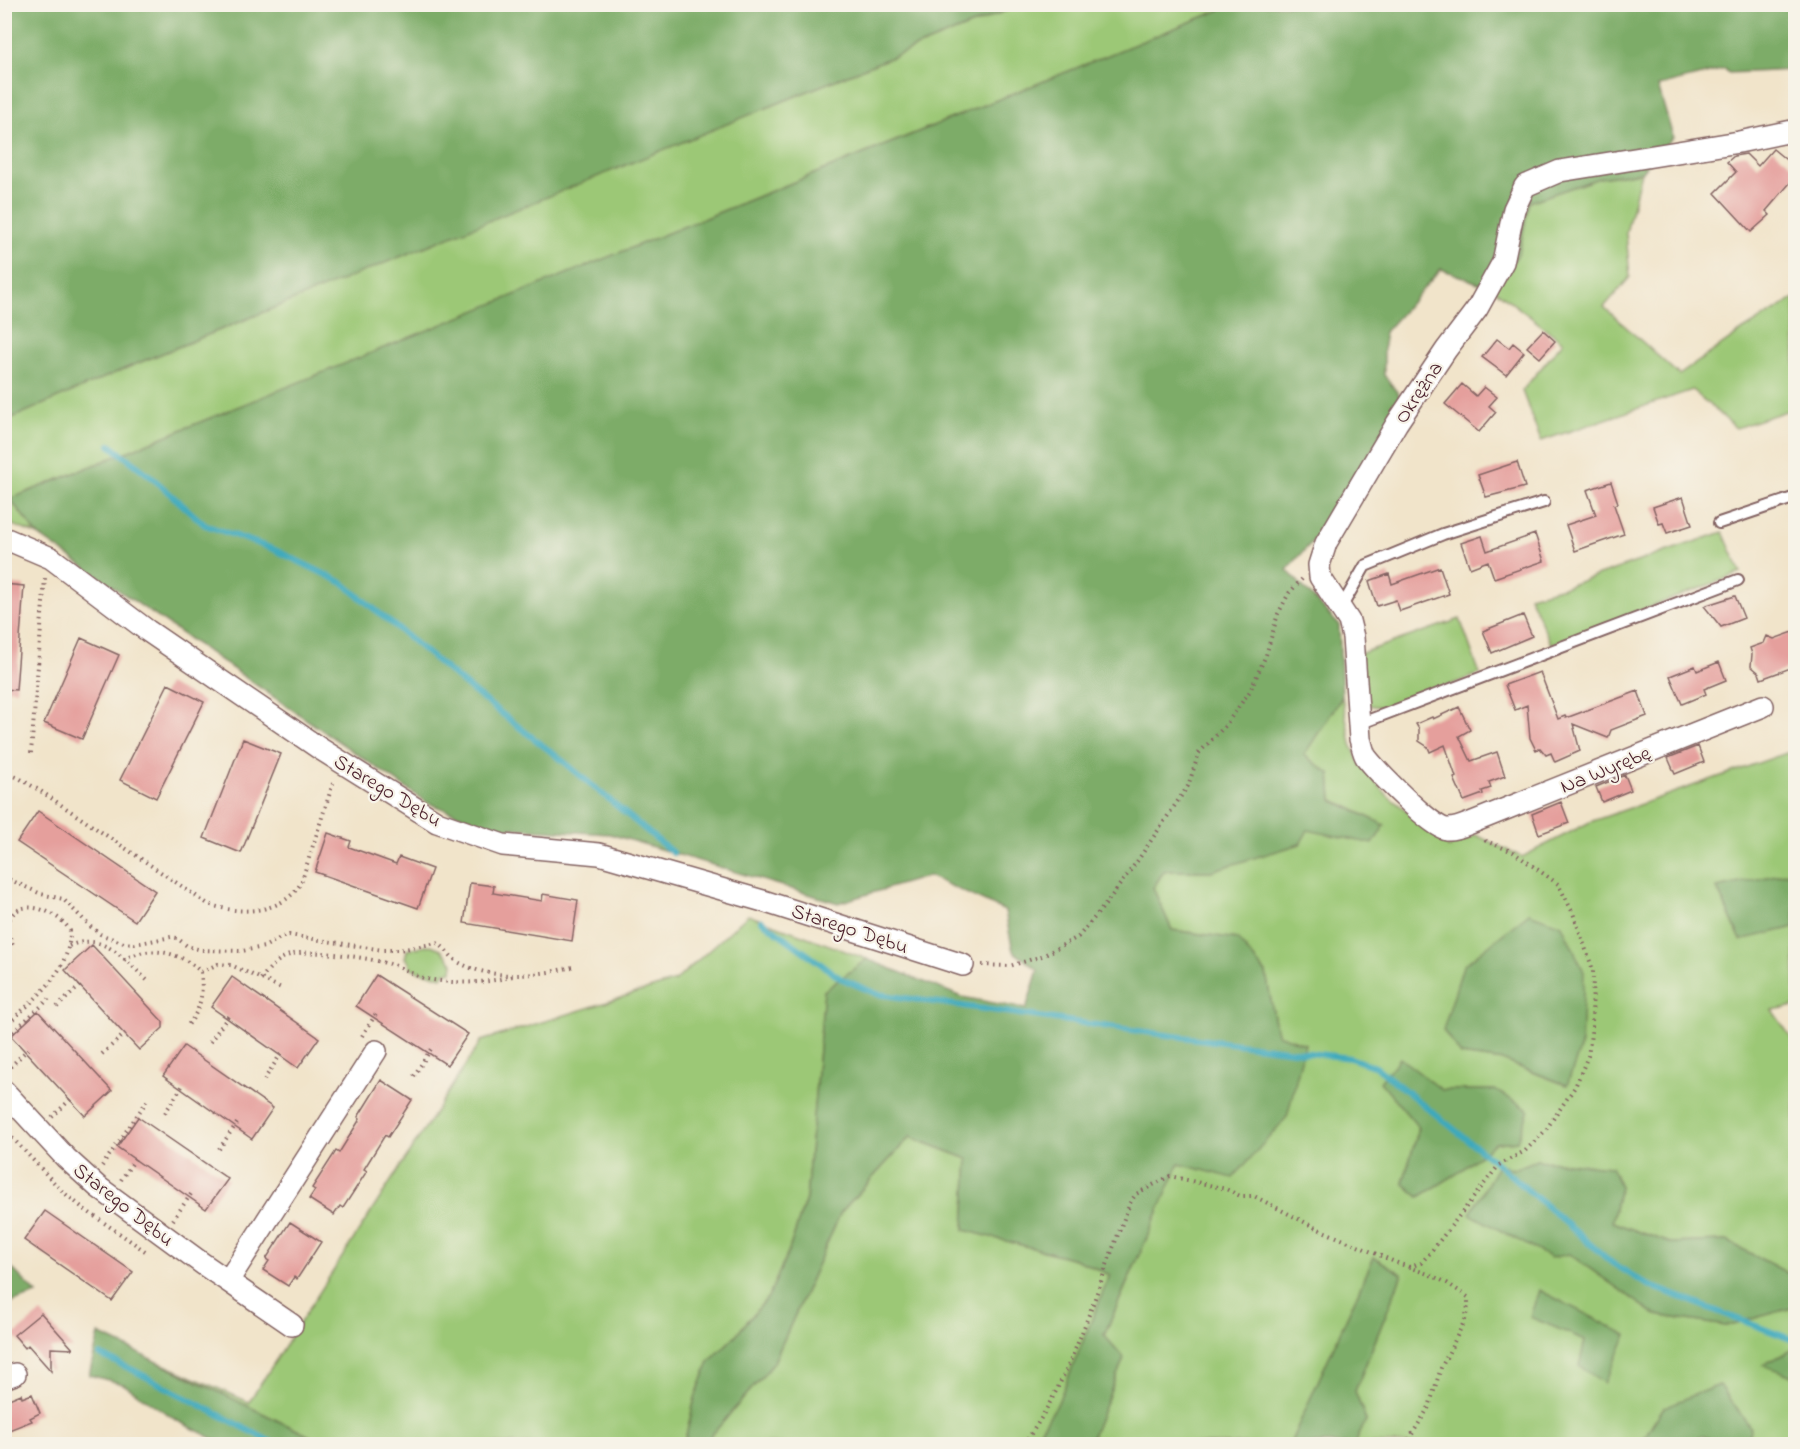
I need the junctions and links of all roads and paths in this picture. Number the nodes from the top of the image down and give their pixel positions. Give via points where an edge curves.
1 (1796, 133) edge
2 (1796, 497) edge
3 (1544, 502) dead end
4 (1719, 523) dead end
5 (4, 538) edge
6 (1319, 565) junction
7 (45, 577) dead end
8 (1738, 580) dead end
9 (1341, 608) junction
10 (1763, 706) dead end
11 (1359, 724) junction
12 (31, 753) dead end
13 (340, 761) junction
14 (4, 772) edge
15 (1473, 822) junction
16 (4, 877) edge
17 (5, 928) edge
18 (104, 936) junction
19 (99, 942) junction
20 (14, 946) dead end
21 (69, 946) junction
22 (124, 960) junction
23 (963, 965) joint
24 (572, 968) dead end
25 (201, 972) junction
26 (515, 975) junction
27 (261, 979) junction
28 (148, 981) dead end
29 (82, 983) dead end
30 (281, 988) dead end
31 (50, 999) dead end
32 (57, 1006) dead end
33 (229, 1014) dead end
34 (376, 1014) dead end
35 (188, 1025) dead end
36 (4, 1028) edge
37 (128, 1031) dead end
38 (4, 1040) edge
39 (210, 1042) dead end
40 (367, 1046) joint
41 (28, 1048) dead end
42 (431, 1049) dead end
43 (282, 1052) dead end
44 (102, 1054) dead end
45 (4, 1072) edge
46 (414, 1076) dead end
47 (264, 1080) dead end
48 (183, 1085) dead end
49 (4, 1091) edge
50 (73, 1097) dead end
51 (147, 1101) dead end
52 (165, 1113) dead end
53 (47, 1121) dead end
54 (237, 1123) dead end
55 (4, 1129) edge
56 (219, 1149) dead end
57 (137, 1156) dead end
58 (97, 1174) dead end
59 (116, 1188) dead end
60 (191, 1194) dead end
61 (169, 1226) dead end
62 (148, 1252) dead end
63 (1409, 1267) junction
64 (228, 1281) junction
65 (292, 1325) dead end
66 (322, 1444) edge
67 (343, 1444) edge
68 (1024, 1444) edge
69 (1406, 1444) edge

1 - 6 street, Okrężna via 1560,171 1526,186 1515,209 1503,262 1477,309 1397,423 1326,543
2 - 4 lane
3 - 9 lane via 1443,534 1365,566
5 - 13 street, Starego Dębu via 51,558 148,631
6 - 9 street via 1320,576
6 - 23 path via 1289,593 1250,691 1199,753 1188,786 1165,822 1078,937 1042,956 1010,966
7 - 12 path
8 - 11 lane
9 - 11 street via 1353,637
10 - 15 street, Na Wyrębę
11 - 15 street, Na Wyrębę via 1365,756 1408,801 1447,829
13 - 14 path via 301,883 276,905 247,911 208,904 42,792
13 - 23 street, Starego Dębu via 417,811 460,831 503,844 599,854
15 - 63 path via 1486,840 1513,852 1558,884 1573,913 1593,970 1588,1056 1575,1087 1545,1131 1525,1151 1499,1165 1431,1253 1421,1263
16 - 18 path via 41,894 63,899
17 - 20 path
17 - 21 path via 14,912 22,908 42,910 69,927
18 - 19 path
18 - 26 path via 135,944 171,937 193,948 224,951 264,947 289,935 382,950 437,943 459,962
19 - 21 path via 85,940
19 - 22 path
21 - 36 path via 57,974
22 - 25 path via 143,952 167,953 181,957
22 - 28 path
24 - 26 path
25 - 27 path via 218,964 231,965
25 - 35 path via 201,1003
26 - 27 path via 479,982 436,980 382,963 308,952 291,954
27 - 30 path
29 - 32 path
31 - 38 path
33 - 39 path
34 - 40 path
37 - 44 path
40 - 64 street
41 - 45 path
42 - 46 path
43 - 47 path
48 - 52 path
49 - 64 street, Starego Dębu via 98,1188
50 - 53 path
51 - 58 path
54 - 56 path
55 - 62 path via 62,1191
57 - 59 path
60 - 61 path
63 - 68 path via 1254,1197 1170,1176 1136,1194 1131,1201 1054,1396
63 - 69 path via 1447,1283 1468,1297 1468,1306 1428,1407
64 - 65 street, Starego Dębu
66 - 67 path

